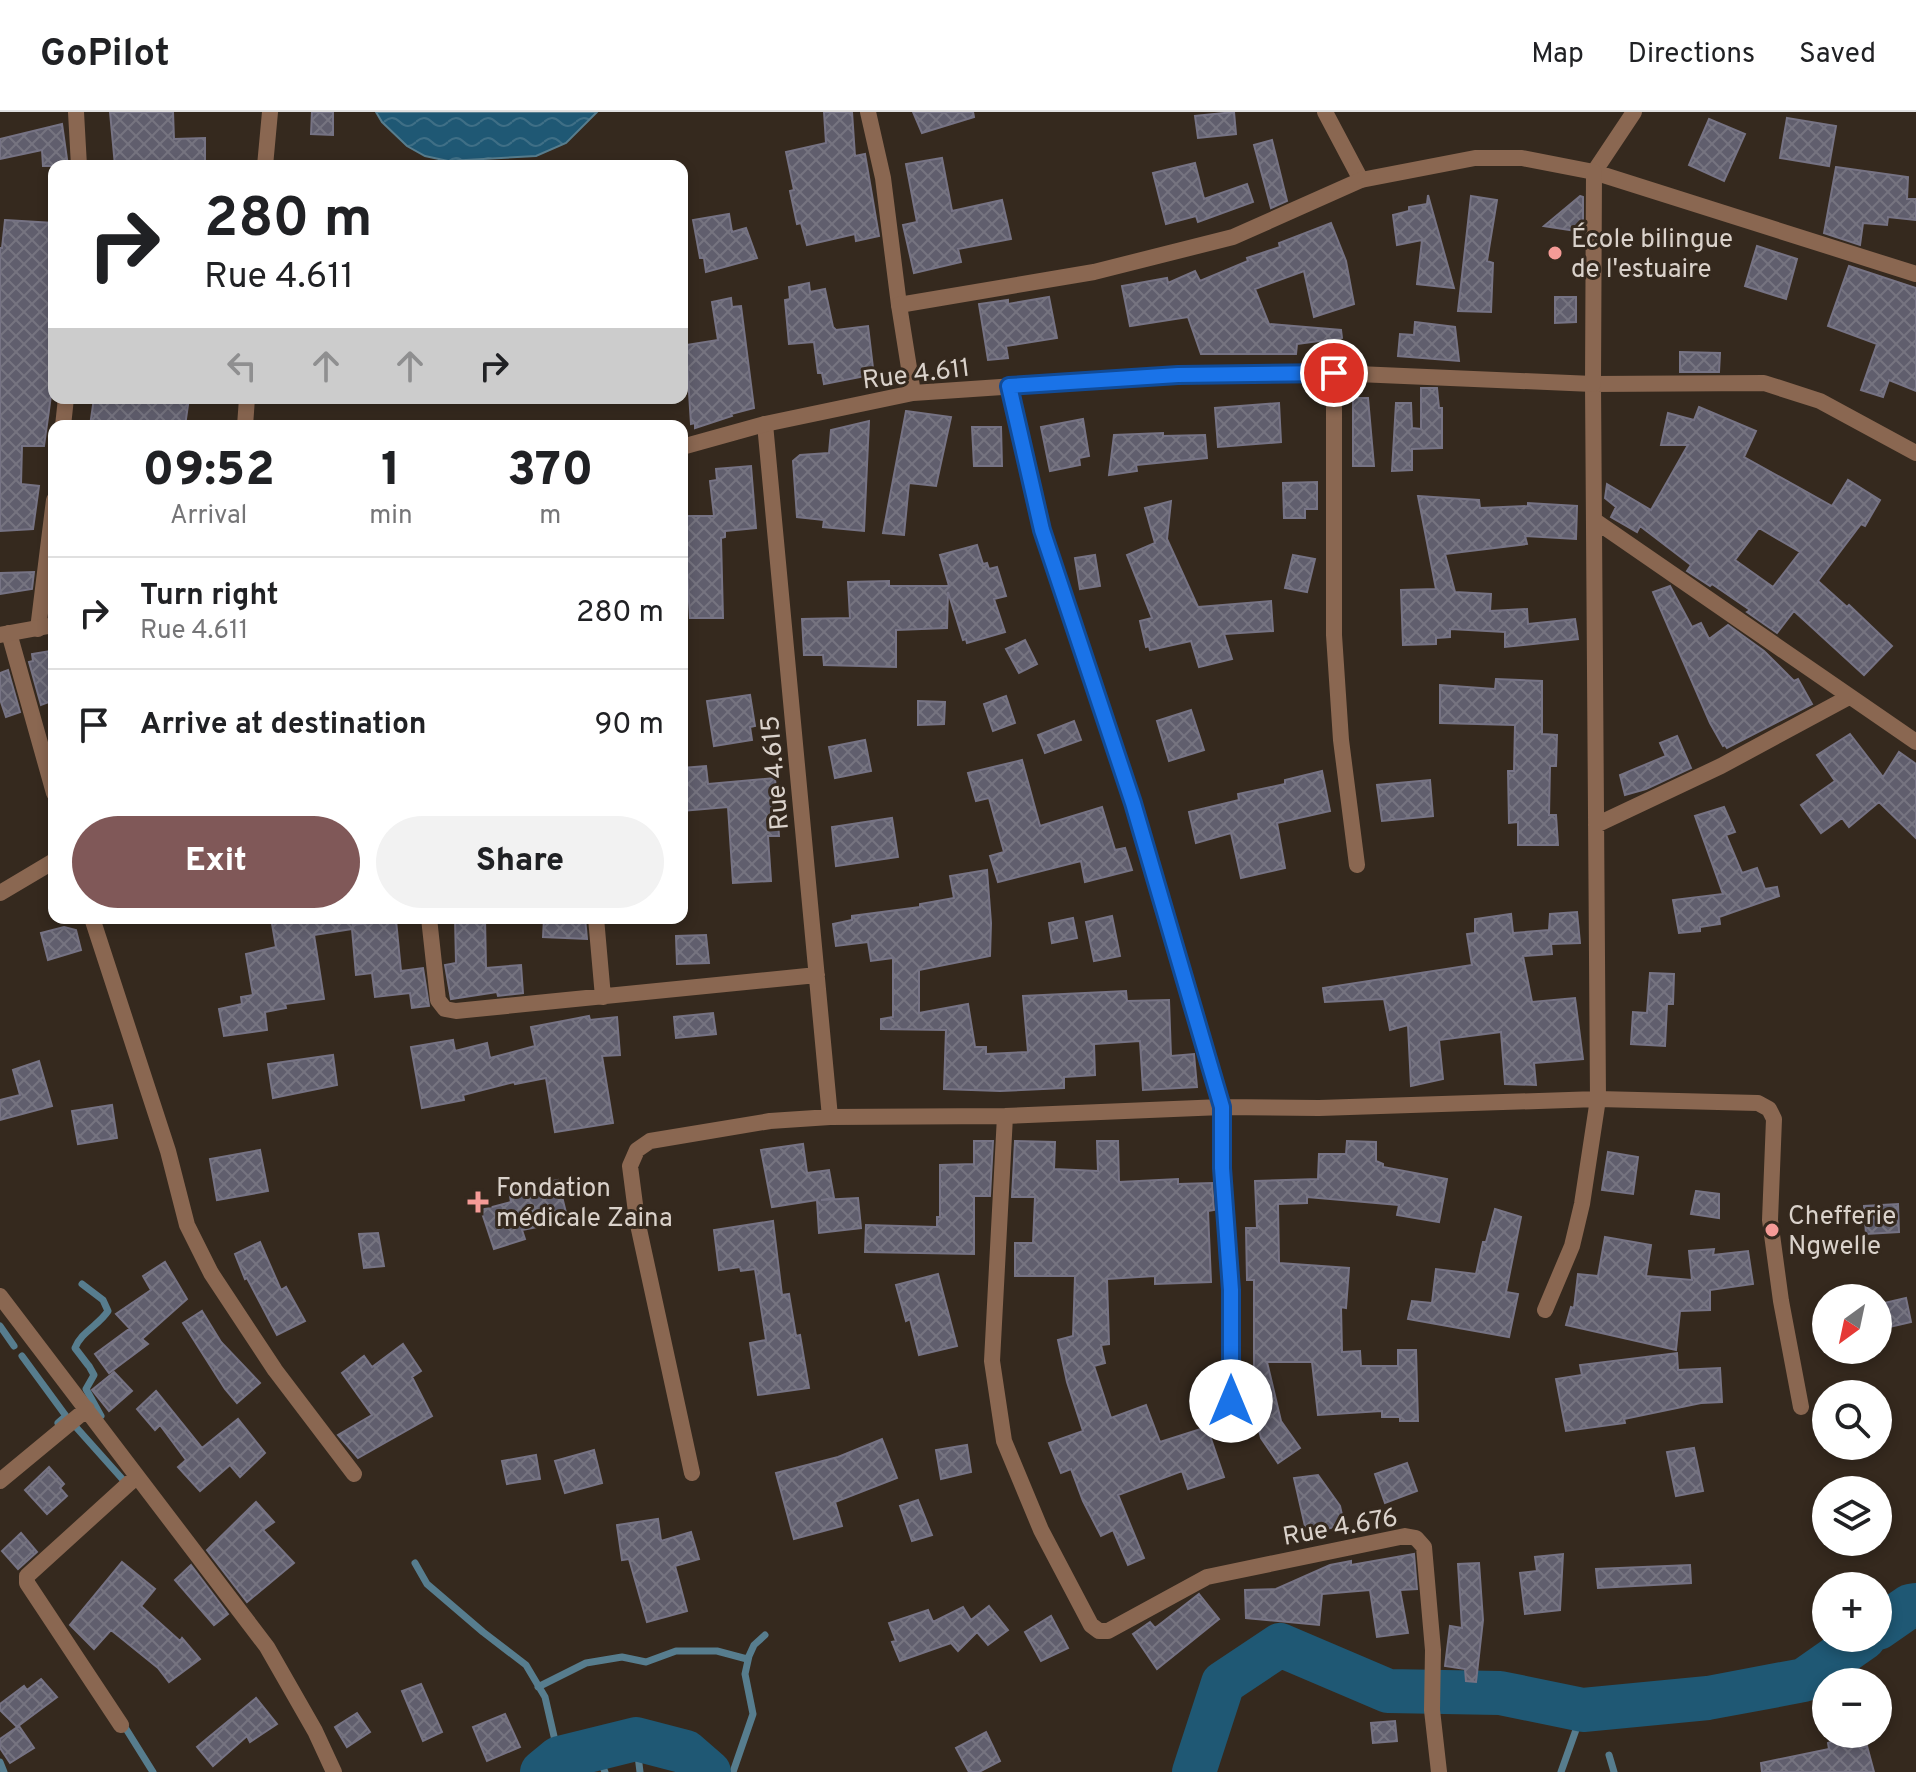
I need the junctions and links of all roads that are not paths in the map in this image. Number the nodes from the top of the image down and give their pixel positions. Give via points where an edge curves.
1 (76, 112) edge
2 (270, 112) edge
3 (868, 112) edge
4 (1325, 112) edge
5 (1634, 112) edge
6 (79, 160) edge
7 (266, 160) edge
8 (1594, 172) junction
9 (1361, 180) junction
10 (1916, 274) edge
11 (899, 305) junction
12 (1334, 373) junction
13 (1593, 384) junction
14 (1009, 386) junction
15 (913, 393) junction
16 (765, 424) junction
17 (688, 445) edge
18 (1916, 453) edge
19 (1594, 520) junction
20 (48, 595) edge
21 (46, 627) edge
22 (4, 634) edge
23 (1849, 697) junction
24 (1916, 742) edge
25 (48, 774) edge
26 (1596, 825) junction
27 (48, 865) edge
28 (1357, 865) dead end
29 (0, 893) edge
30 (94, 924) edge
31 (430, 924) edge
32 (597, 924) edge
33 (817, 975) junction
34 (603, 997) junction
35 (1598, 1099) junction
36 (1222, 1107) junction
37 (1005, 1116) junction
38 (830, 1117) junction
39 (0, 1296) edge
40 (1545, 1310) dead end
41 (1231, 1401) dead end
42 (1801, 1407) dead end
43 (87, 1409) junction
44 (692, 1473) dead end
45 (354, 1474) dead end
46 (136, 1477) junction
47 (0, 1481) edge
48 (121, 1725) dead end
49 (334, 1772) edge
50 (1439, 1772) edge

1 - 6 street
2 - 7 street
3 - 11 street via 883,178
4 - 9 street
5 - 8 street
8 - 9 street via 1522,158 1475,158
8 - 10 street
8 - 13 street
9 - 11 street via 1233,237 1094,272
11 - 15 street
12 - 13 street, Rue 4.611
12 - 14 street, Rue 4.611 via 1178,375
12 - 28 street via 1334,635
13 - 18 street, Rue 4.611 via 1764,383 1820,401
13 - 19 street
14 - 15 street, Rue 4.611
14 - 36 street via 1042,530 1133,803
15 - 16 street, Rue 4.611
16 - 17 street, Rue 4.611
16 - 33 street, Rue 4.615
19 - 23 street
19 - 26 street
20 - 21 street
21 - 22 street
22 - 25 street
23 - 24 street
23 - 26 street
26 - 35 street
27 - 29 street
30 - 45 street via 187,1225 211,1273 275,1370
31 - 34 street via 438,1000 445,1009
32 - 34 street
33 - 34 street
33 - 38 street, Rue 4.615
35 - 36 street
35 - 40 street via 1572,1246
35 - 42 street via 1758,1103 1769,1109 1774,1119 1772,1246
36 - 37 street
36 - 41 street
37 - 38 street
37 - 50 street, Rue 4.676 via 992,1361 1004,1441 1041,1530 1091,1625 1108,1631 1207,1577 1416,1538 1424,1547
38 - 44 street via 650,1141 637,1150 630,1166
39 - 43 street
43 - 46 street
43 - 47 street
46 - 48 street via 27,1576
46 - 49 street via 267,1647

